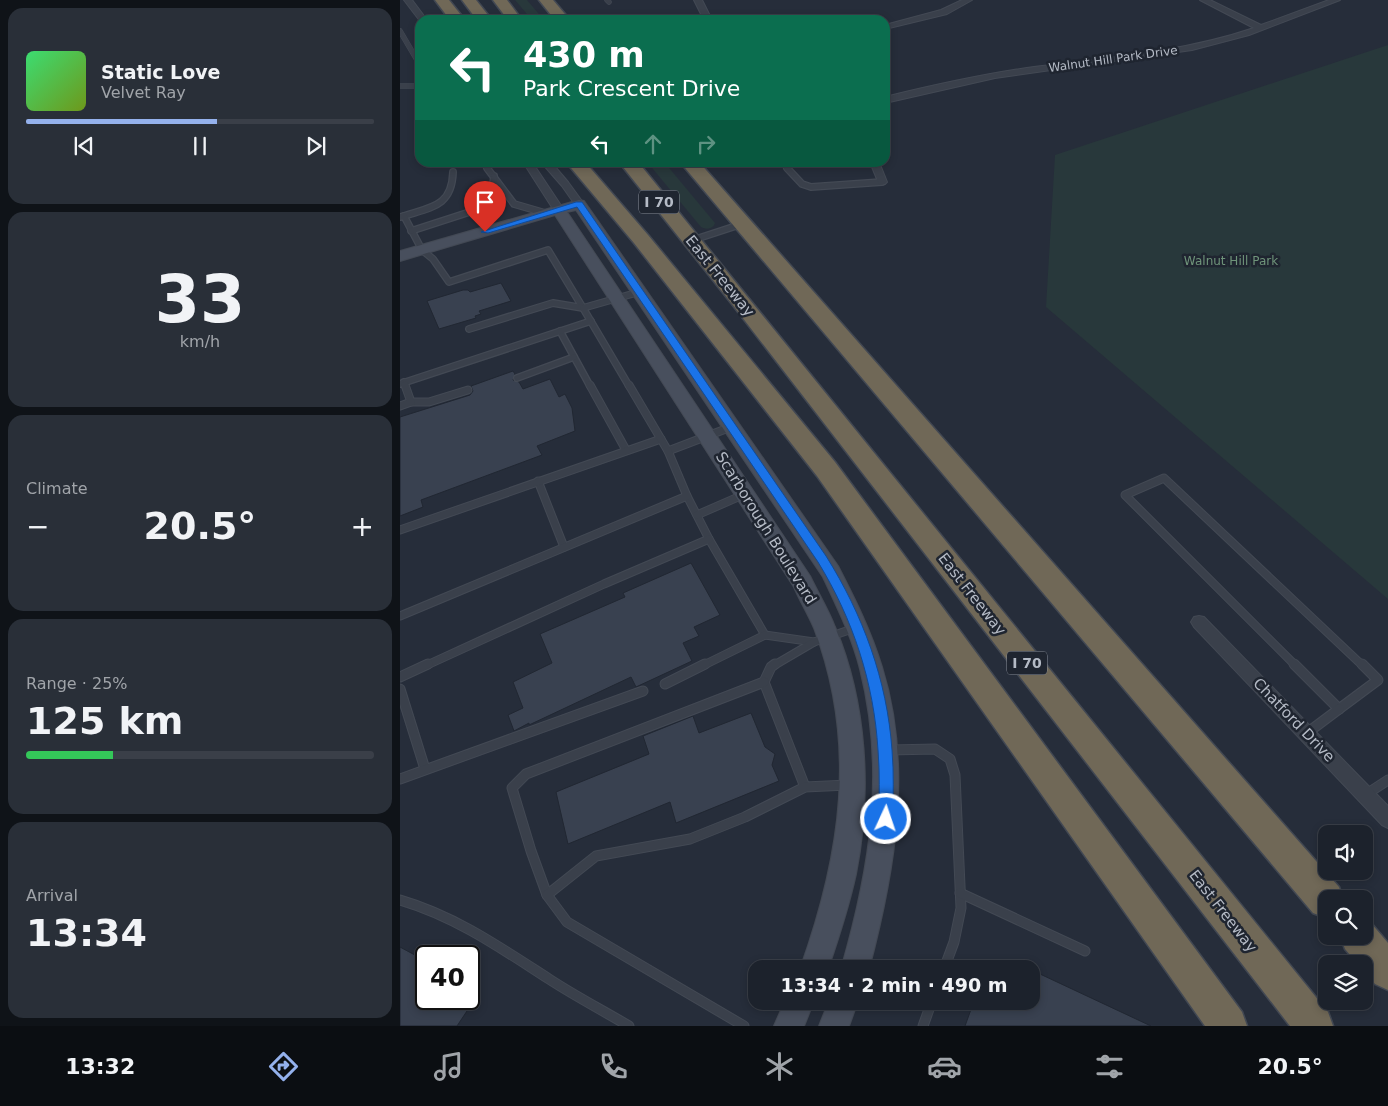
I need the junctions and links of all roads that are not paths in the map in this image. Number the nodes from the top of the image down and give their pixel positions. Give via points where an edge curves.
1 (408, 0) edge
2 (418, 0) edge
3 (442, 0) edge
4 (457, 0) edge
5 (468, 0) edge
6 (500, 0) edge
7 (546, 0) edge
8 (562, 0) edge
9 (698, 0) edge
10 (968, 0) edge
11 (1204, 0) edge
12 (1336, 0) edge
13 (419, 15) edge
14 (429, 15) edge
15 (454, 15) edge
16 (468, 15) edge
17 (481, 15) edge
18 (511, 15) edge
19 (559, 15) edge
20 (574, 15) edge
21 (706, 15) edge
22 (890, 26) edge
23 (1259, 27) junction
24 (400, 31) edge
25 (415, 56) edge
26 (400, 86) edge
27 (415, 86) edge
28 (890, 99) edge
29 (487, 167) edge
30 (530, 167) edge
31 (550, 167) edge
32 (579, 167) edge
33 (586, 167) edge
34 (612, 167) edge
35 (632, 167) edge
36 (693, 167) edge
37 (787, 167) edge
38 (876, 167) edge
39 (453, 172) dead end
40 (494, 176) junction
41 (882, 182) joint
42 (579, 204) junction
43 (553, 212) junction
44 (620, 216) junction
45 (402, 217) edge
46 (742, 224) junction
47 (411, 231) junction
48 (576, 236) junction
49 (453, 241) junction
50 (691, 241) junction
51 (422, 250) junction
52 (400, 256) edge
53 (639, 292) junction
54 (617, 298) junction
55 (583, 308) junction
56 (592, 321) junction
57 (469, 329) dead end
58 (560, 331) junction
59 (574, 357) junction
60 (517, 378) dead end
61 (402, 383) edge
62 (468, 390) dead end
63 (411, 402) junction
64 (400, 406) edge
65 (731, 426) junction
66 (707, 436) junction
67 (661, 439) junction
68 (626, 450) junction
69 (668, 451) junction
70 (538, 481) junction
71 (745, 493) junction
72 (687, 496) junction
73 (697, 515) junction
74 (400, 530) edge
75 (710, 539) junction
76 (564, 546) junction
77 (400, 616) edge
78 (1198, 622) dead end
79 (858, 627) junction
80 (765, 635) junction
81 (822, 639) junction
82 (400, 677) edge
83 (764, 682) junction
84 (665, 684) dead end
85 (400, 689) edge
86 (643, 691) dead end
87 (1339, 709) junction
88 (1307, 733) junction
89 (885, 750) junction
90 (426, 769) junction
91 (400, 779) edge
92 (1388, 780) edge
93 (852, 785) junction
94 (804, 787) junction
95 (1365, 796) junction
96 (1388, 819) edge
97 (1318, 891) edge
98 (960, 893) junction
99 (547, 895) junction
100 (400, 900) edge
101 (1366, 945) edge
102 (1084, 951) dead end
103 (817, 960) edge
104 (857, 960) edge
105 (947, 960) edge
106 (1388, 971) edge
107 (796, 1010) edge
108 (840, 1010) edge
109 (929, 1010) edge
110 (629, 1026) edge
111 (744, 1026) edge
112 (789, 1026) edge
113 (834, 1026) edge
114 (923, 1026) edge
115 (1228, 1026) edge
116 (1314, 1026) edge

1 - 13 street
2 - 14 street
3 - 15 highway
4 - 16 highway
5 - 17 highway
6 - 18 highway
7 - 19 highway
8 - 20 highway
9 - 21 street
10 - 22 street via 927,18
11 - 23 street
12 - 23 street, Walnut Hill Park Drive
23 - 28 street, Walnut Hill Park Drive via 1212,43 1164,53 1001,74
24 - 25 lane
26 - 27 lane
29 - 40 lane
30 - 43 street, Scarborough Boulevard
31 - 42 street, Scarborough Boulevard
32 - 44 highway
33 - 44 highway
34 - 50 highway via 656,216
35 - 50 highway, East Freeway / I 70
36 - 46 highway
37 - 41 lane via 802,184 811,187
38 - 41 street
39 - 45 lane via 454,186 442,204
40 - 43 lane via 514,204
40 - 47 lane via 491,200 482,208
42 - 43 street
42 - 53 street, Scarborough Boulevard
43 - 48 street, Scarborough Boulevard
43 - 49 street
44 - 115 highway via 826,469
45 - 47 lane
46 - 50 lane
46 - 97 highway
47 - 51 lane
48 - 49 street via 558,228 531,226
48 - 54 street, Scarborough Boulevard
49 - 51 street
50 - 116 highway, East Freeway / I 70
51 - 52 street
51 - 55 lane via 449,282 548,250
53 - 54 lane
53 - 65 street, Scarborough Boulevard
54 - 55 lane
54 - 66 street, Scarborough Boulevard
55 - 56 lane
55 - 57 lane via 552,304
56 - 58 lane
56 - 67 lane
58 - 59 lane
58 - 61 lane
59 - 60 lane
59 - 68 lane
61 - 63 lane
62 - 63 lane via 429,402
63 - 64 lane
65 - 66 lane
65 - 79 street, Scarborough Boulevard via 831,572
66 - 69 lane
66 - 71 street, Scarborough Boulevard
67 - 68 lane
67 - 69 lane
68 - 70 lane
69 - 72 lane
70 - 74 lane
70 - 76 lane
71 - 73 lane
71 - 81 street, Scarborough Boulevard via 802,582
72 - 73 lane
72 - 76 lane
73 - 75 lane
75 - 80 lane
75 - 82 lane
76 - 77 lane
78 - 88 street, Chatford Drive
79 - 81 lane
79 - 89 street, Scarborough Boulevard via 876,686
80 - 81 lane
80 - 84 lane
81 - 83 lane via 771,667
81 - 93 street, Scarborough Boulevard via 842,678 849,717
83 - 94 lane
83 - 99 lane via 526,774 512,788
85 - 90 lane
86 - 90 lane
87 - 87 lane via 1378,680 1164,478 1125,495
87 - 88 lane
88 - 95 street, Chatford Drive
89 - 98 lane via 935,748 950,759 955,775
89 - 104 street, Scarborough Boulevard via 884,845 875,896
90 - 91 lane
92 - 95 lane
93 - 94 lane
93 - 103 street, Scarborough Boulevard via 843,869
94 - 99 lane via 745,817 690,839 596,856
95 - 96 street, Chatford Drive
98 - 102 lane
98 - 105 lane via 958,925
99 - 111 lane via 567,922
100 - 110 lane via 433,910
101 - 106 highway
107 - 112 street
108 - 113 street
109 - 114 lane

